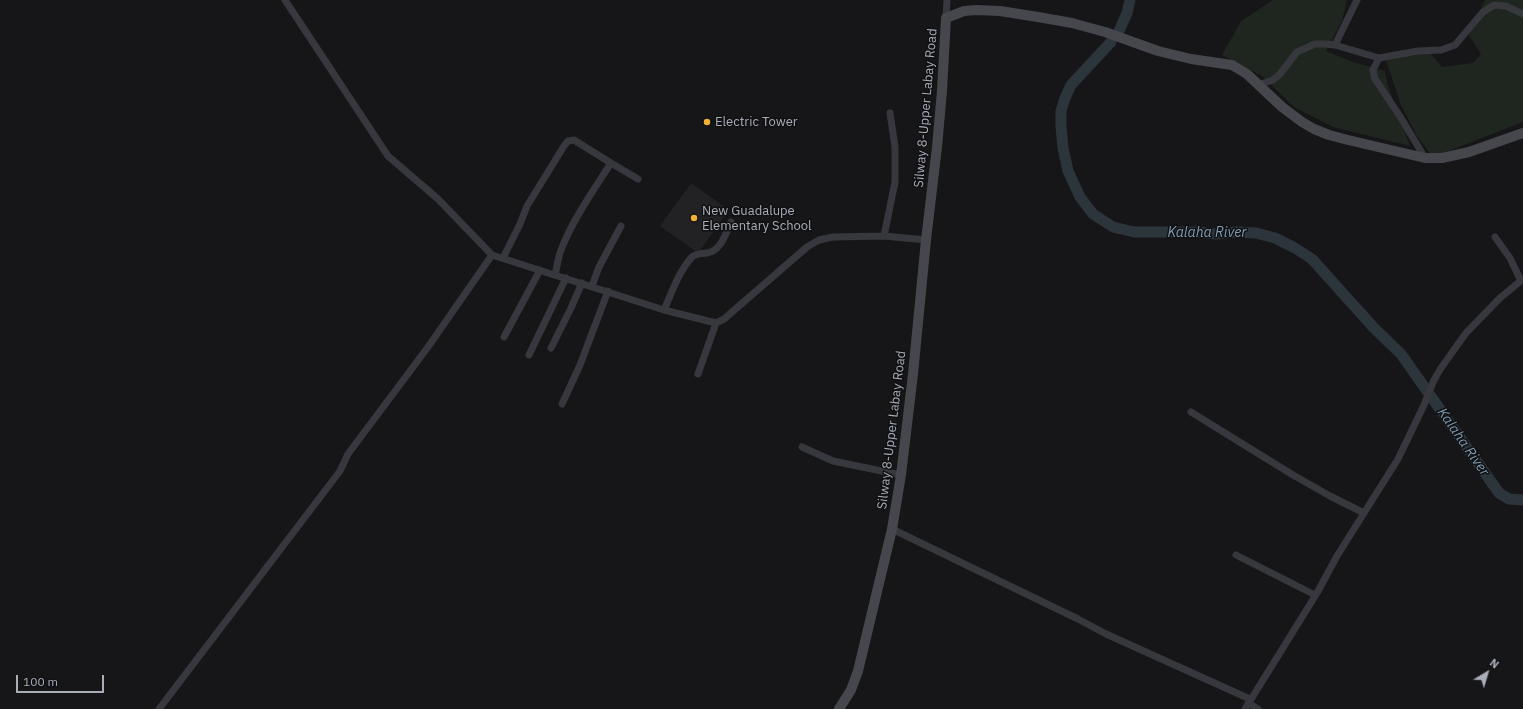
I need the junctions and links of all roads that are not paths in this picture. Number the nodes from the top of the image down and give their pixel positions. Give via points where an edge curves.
1 (286, 0) edge
2 (947, 0) edge
3 (1357, 0) edge
4 (1523, 14) edge
5 (946, 18) junction
6 (1335, 45) junction
7 (1379, 58) junction
8 (1258, 84) junction
9 (890, 113) dead end
10 (1523, 133) edge
11 (1425, 158) junction
12 (611, 163) junction
13 (638, 179) dead end
14 (731, 222) dead end
15 (621, 226) dead end
16 (884, 236) junction
17 (1495, 237) dead end
18 (926, 240) junction
19 (492, 255) junction
20 (503, 258) junction
21 (540, 270) junction
22 (555, 275) junction
23 (566, 278) junction
24 (1522, 280) edge
25 (582, 283) junction
26 (592, 286) junction
27 (608, 291) junction
28 (664, 310) junction
29 (716, 322) junction
30 (504, 337) dead end
31 (551, 348) dead end
32 (529, 355) dead end
33 (698, 374) dead end
34 (562, 404) dead end
35 (1192, 412) dead end
36 (802, 447) dead end
37 (901, 475) junction
38 (1364, 513) junction
39 (892, 529) junction
40 (1236, 555) dead end
41 (1315, 595) junction
42 (1248, 704) edge
43 (159, 709) edge
44 (839, 709) edge
45 (1258, 709) edge

1 - 19 street via 388,156 438,199
2 - 5 street
3 - 6 street
4 - 7 street via 1506,6 1494,5 1483,12 1460,40 1448,48
5 - 8 main road, Silway 8-Upper Labay Road via 964,11 988,10 1072,23 1158,51 1232,65
5 - 18 main road, Silway 8-Upper Labay Road via 942,91
6 - 7 street
6 - 8 street via 1315,44 1303,49 1292,58 1280,74 1272,80
7 - 11 street via 1373,70 1375,79
8 - 11 main road, Silway 8-Upper Labay Road via 1282,107 1314,129 1329,135
9 - 16 street via 895,147 895,182
10 - 11 main road, Silway 8-Upper Labay Road via 1469,152 1442,158
12 - 13 street
12 - 20 street via 576,141 566,143 527,206
12 - 22 street via 573,226 562,249
14 - 28 street via 716,249 692,257 679,276
15 - 26 street
16 - 18 street
16 - 29 street via 833,237 819,240 807,247 724,319
17 - 24 street
18 - 37 main road, Silway 8-Upper Labay Road
19 - 20 street
19 - 43 street via 428,347 348,454 340,470
20 - 21 street
21 - 22 street
21 - 30 street
22 - 23 street
23 - 25 street
23 - 32 street
24 - 38 street via 1500,298 1466,333 1434,380 1398,459
25 - 26 street
25 - 31 street
26 - 27 street
27 - 28 street
27 - 34 street
28 - 29 street
29 - 33 street
35 - 38 street via 1293,475
36 - 37 street via 833,461
37 - 39 main road, Silway 8-Upper Labay Road
38 - 41 street
39 - 42 street
39 - 44 main road, Silway 8-Upper Labay Road via 858,671 851,690
40 - 41 street
41 - 42 street
42 - 45 street

